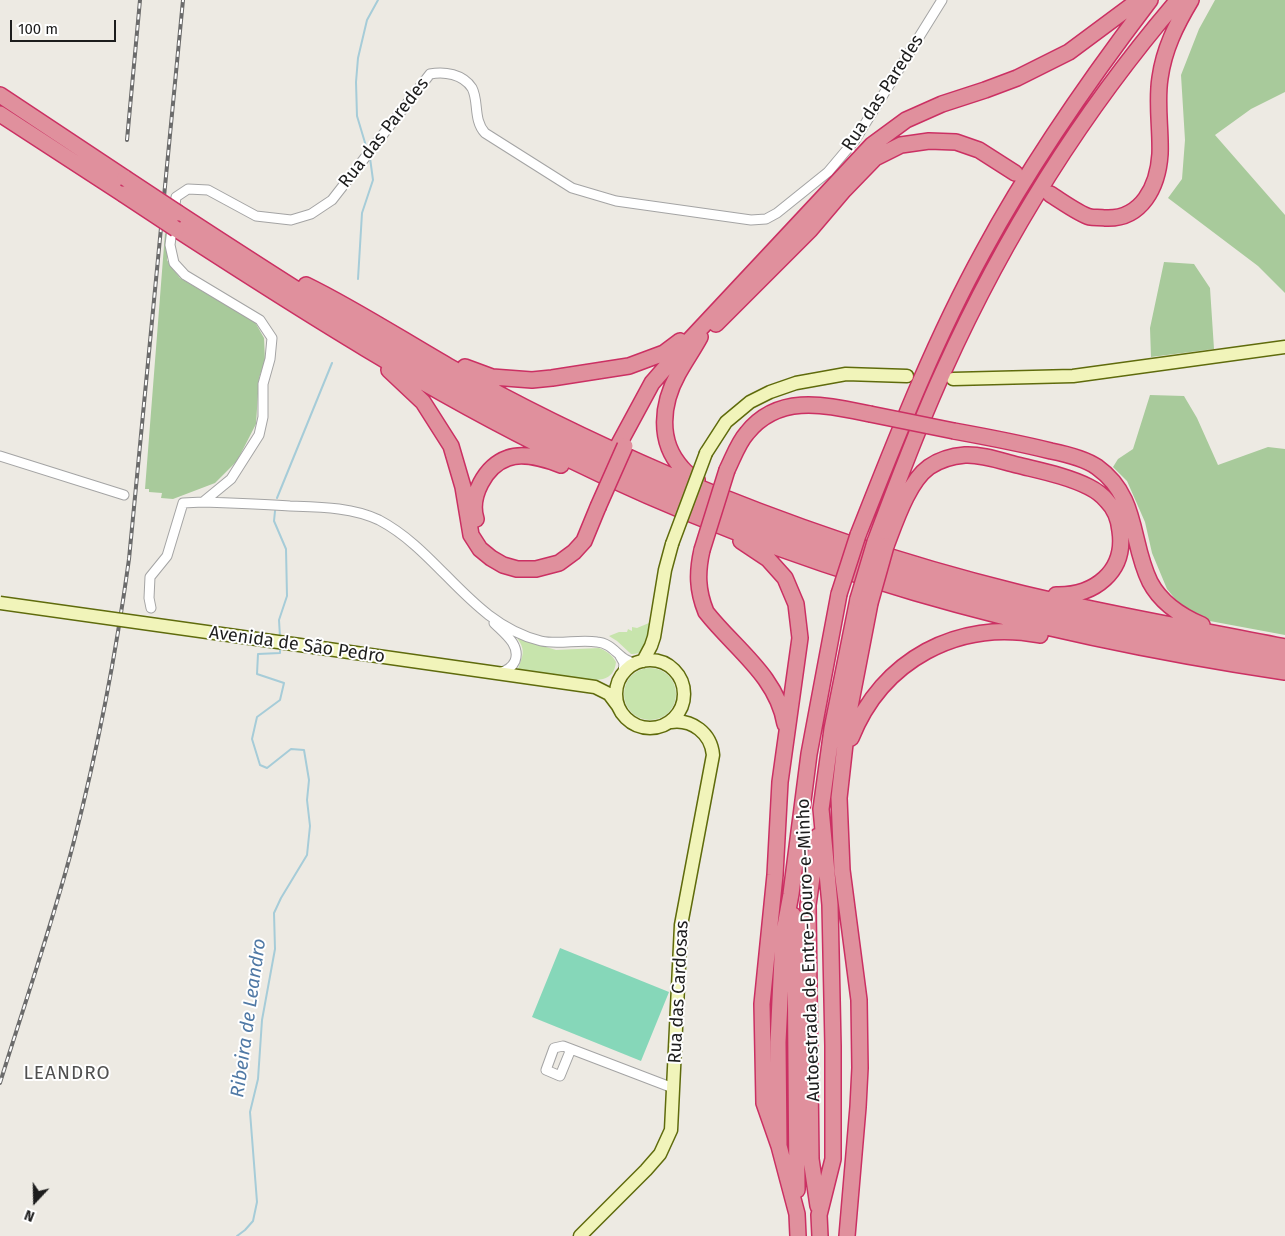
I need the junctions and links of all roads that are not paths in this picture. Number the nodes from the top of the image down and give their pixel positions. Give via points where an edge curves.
1 (942, 0) edge
2 (1139, 0) edge
3 (1150, 0) edge
4 (1178, 0) edge
5 (1191, 0) edge
6 (0, 95) edge
7 (0, 114) edge
8 (1015, 173) dead end
9 (1050, 194) dead end
10 (240, 253) junction
11 (708, 319) junction
12 (700, 337) junction
13 (1285, 346) edge
14 (366, 348) junction
15 (422, 351) junction
16 (907, 376) dead end
17 (953, 379) dead end
18 (622, 445) junction
19 (0, 456) edge
20 (593, 471) junction
21 (124, 495) dead end
22 (733, 501) junction
23 (203, 502) junction
24 (595, 506) junction
25 (716, 525) junction
26 (880, 544) junction
27 (1017, 592) junction
28 (864, 601) junction
29 (0, 604) edge
30 (151, 608) dead end
31 (482, 611) junction
32 (656, 627) junction
33 (1232, 636) junction
34 (1095, 638) junction
35 (1285, 647) edge
36 (618, 653) junction
37 (1285, 658) edge
38 (640, 662) junction
39 (672, 668) junction
40 (1285, 672) edge
41 (498, 673) junction
42 (621, 677) junction
43 (595, 687) junction
44 (684, 701) junction
45 (618, 706) junction
46 (671, 722) junction
47 (692, 725) junction
48 (787, 735) junction
49 (841, 770) junction
50 (821, 809) junction
51 (791, 894) junction
52 (571, 1049) dead end
53 (673, 1088) junction
54 (779, 1146) junction
55 (797, 1214) junction
56 (820, 1215) junction
57 (580, 1236) edge
58 (798, 1236) edge
59 (820, 1236) edge
60 (847, 1236) edge

1 - 23 street, Rua das Paredes via 846,153 817,181 766,219 751,220 616,201 572,188 486,133 481,128 472,88 448,72 430,74 332,200 311,214 291,220 256,216 208,190 188,189 176,196 170,245 174,263 185,275 260,320 272,338 263,384 263,417 259,435 231,479
2 - 11 highway via 1069,52 1017,78 906,120 872,145
3 - 51 highway, Autoestrada de Entre-Douro-e-Minho, bridge via 1056,130 1011,202 982,253 913,395 839,594 809,754
4 - 26 highway via 1105,90 1009,240 940,379
5 - 9 highway via 1176,25 1159,79 1160,155 1154,186 1144,203 1130,214 1111,218 1089,217
6 - 10 highway, bridge
7 - 14 highway, bridge
8 - 12 highway via 979,150 956,142 901,145 875,158 772,269
10 - 15 highway via 314,289
10 - 37 highway via 398,352 497,407 605,460 756,525 897,574 1002,603 1136,632
11 - 15 highway via 664,353 649,360 552,378 492,377
11 - 18 highway via 652,383
12 - 18 highway via 658,387
12 - 22 highway via 670,391 665,414 666,435 673,456 683,470 705,487
13 - 17 street via 1074,376
14 - 20 highway via 484,416
14 - 24 highway via 423,402 451,446 463,487 471,535 491,558 517,569 536,569 558,563 584,541
15 - 22 highway via 508,399 669,475
16 - 32 street, bridge via 846,374 796,383 750,402 726,422 706,454 672,544
18 - 24 highway, bridge
19 - 21 street
20 - 24 highway via 575,470 531,456 508,458 493,468 478,487 473,511 481,536 497,553 518,562 557,556 576,537
20 - 25 highway
22 - 27 highway via 894,558
23 - 30 street via 183,504 166,556 150,577
23 - 31 street via 321,507 348,510 377,520 403,535 431,559
25 - 34 highway via 892,587 987,614
25 - 48 highway via 768,559 785,578 796,604 800,638
26 - 27 highway via 916,481 929,467 949,458 966,455 988,458 1059,476 1091,487 1108,501 1119,519 1122,542 1116,564 1106,579 1086,592 1075,594
26 - 28 highway, bridge
27 - 33 highway
28 - 49 highway
28 - 50 highway, Autoestrada de Entre-Douro-e-Minho via 832,729
29 - 41 street, Avenida de São Pedro, bridge
31 - 36 street via 496,622 541,641 597,642 613,647
31 - 41 street via 515,646 517,654 512,666
32 - 38 street via 651,646
32 - 39 street via 660,652
33 - 35 highway
33 - 48 highway, bridge via 1182,616 1165,602 1150,582 1131,514 1116,484 1096,466 1072,456 1024,444 840,408 811,404 778,409 746,434 727,470 702,550 698,582 706,612 774,690
34 - 40 highway
34 - 49 highway via 1069,641 998,631 966,635 935,646 895,672 870,700 857,723
36 - 38 street via 627,660
36 - 42 street via 624,663
38 - 39 street via 658,661
38 - 42 street
39 - 44 street via 684,686
41 - 43 street, Avenida de São Pedro
42 - 43 street, Avenida de São Pedro via 609,685
42 - 45 street via 616,689
43 - 45 street, Avenida de São Pedro via 609,694
44 - 46 street
44 - 47 street, Rua das Cardosas via 687,719
45 - 46 street via 623,716 640,727 651,729
46 - 47 street
47 - 53 street, Rua das Cardosas via 708,737 713,755 682,925
48 - 54 highway via 780,782 762,1004 764,1103
49 - 60 highway via 842,870 860,1016 858,1107
50 - 56 highway via 808,905 811,1159
50 - 56 highway, Autoestrada de Entre-Douro-e-Minho via 830,905 833,1159
51 - 54 highway, Autoestrada de Entre-Douro-e-Minho via 783,937
51 - 55 highway via 795,940
52 - 53 street
53 - 57 street, Rua das Cardosas via 671,1130 660,1154
54 - 55 highway, Autoestrada de Entre-Douro-e-Minho
55 - 58 highway, Autoestrada de Entre-Douro-e-Minho
56 - 59 highway, Autoestrada de Entre-Douro-e-Minho

